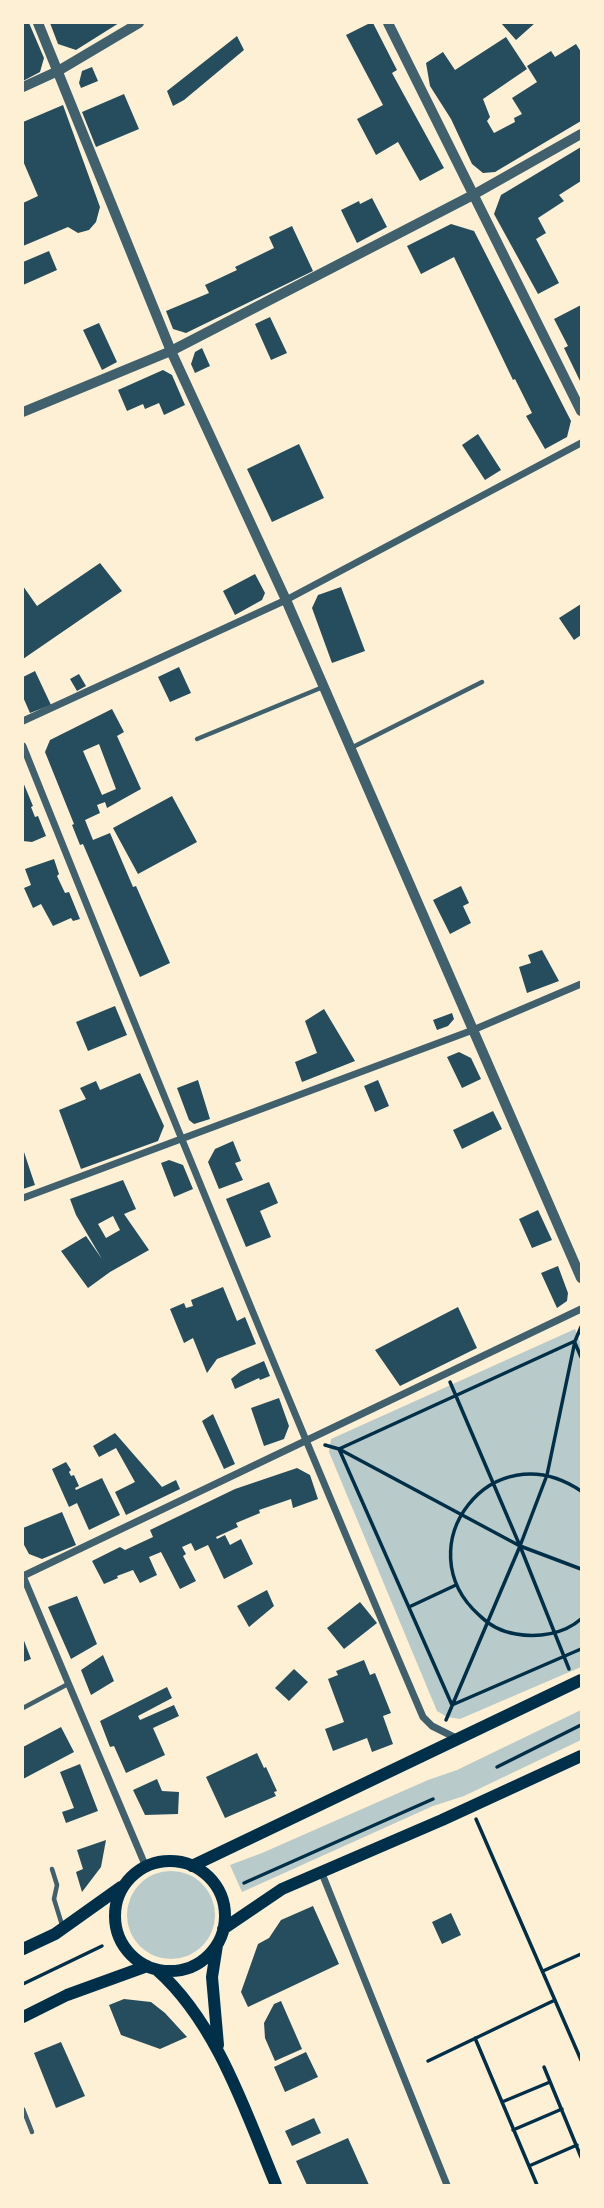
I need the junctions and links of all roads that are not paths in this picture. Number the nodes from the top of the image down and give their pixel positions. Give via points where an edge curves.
1 (38, 23) edge
2 (139, 23) edge
3 (388, 23) edge
4 (58, 71) junction
5 (23, 87) edge
6 (581, 134) edge
7 (473, 195) junction
8 (171, 351) junction
9 (581, 411) edge
10 (23, 412) edge
11 (581, 443) edge
12 (286, 600) junction
13 (482, 682) dead end
14 (324, 687) junction
15 (23, 721) edge
16 (197, 739) dead end
17 (23, 746) edge
18 (350, 749) junction
19 (581, 984) edge
20 (473, 1030) junction
21 (180, 1139) junction
22 (23, 1198) edge
23 (581, 1278) edge
24 (581, 1309) edge
25 (304, 1441) junction
26 (23, 1576) edge
27 (579, 1681) edge
28 (68, 1684) junction
29 (23, 1707) edge
30 (460, 1739) junction
31 (581, 1756) edge
32 (192, 1866) junction
33 (146, 1867) junction
34 (52, 1869) dead end
35 (321, 1871) junction
36 (125, 1885) junction
37 (63, 1928) junction
38 (223, 1929) junction
39 (217, 1944) junction
40 (23, 1949) edge
41 (152, 1968) junction
42 (23, 2017) edge
43 (218, 2049) junction
44 (23, 2109) edge
45 (32, 2132) dead end
46 (271, 2183) edge
47 (447, 2185) edge

1 - 4 street
2 - 4 street
3 - 7 street
4 - 5 street
4 - 8 street
6 - 7 street
7 - 8 street
7 - 9 street
8 - 10 street
8 - 12 street
11 - 12 street
12 - 14 street
12 - 15 street
13 - 18 lane
14 - 16 lane
14 - 18 street
17 - 21 street
18 - 20 street
19 - 20 street
20 - 21 street
20 - 23 street
21 - 22 street
21 - 25 street
24 - 25 street
25 - 26 street
25 - 30 street via 423,1717
26 - 28 street
27 - 30 main road
28 - 29 lane
28 - 33 street
30 - 32 main road
31 - 35 main road
32 - 33 main road via 165,1861
32 - 38 main road via 217,1889 224,1909
33 - 36 main road
34 - 37 lane via 57,1885 54,1899
35 - 38 main road via 282,1889
35 - 47 street
36 - 37 main road
36 - 41 main road via 116,1905 117,1933 127,1951
37 - 40 main road
38 - 39 main road
39 - 41 main road via 194,1966 176,1971
39 - 43 main road via 212,1977
41 - 42 main road via 67,1995
41 - 43 main road via 177,1989
43 - 46 main road
44 - 45 lane

